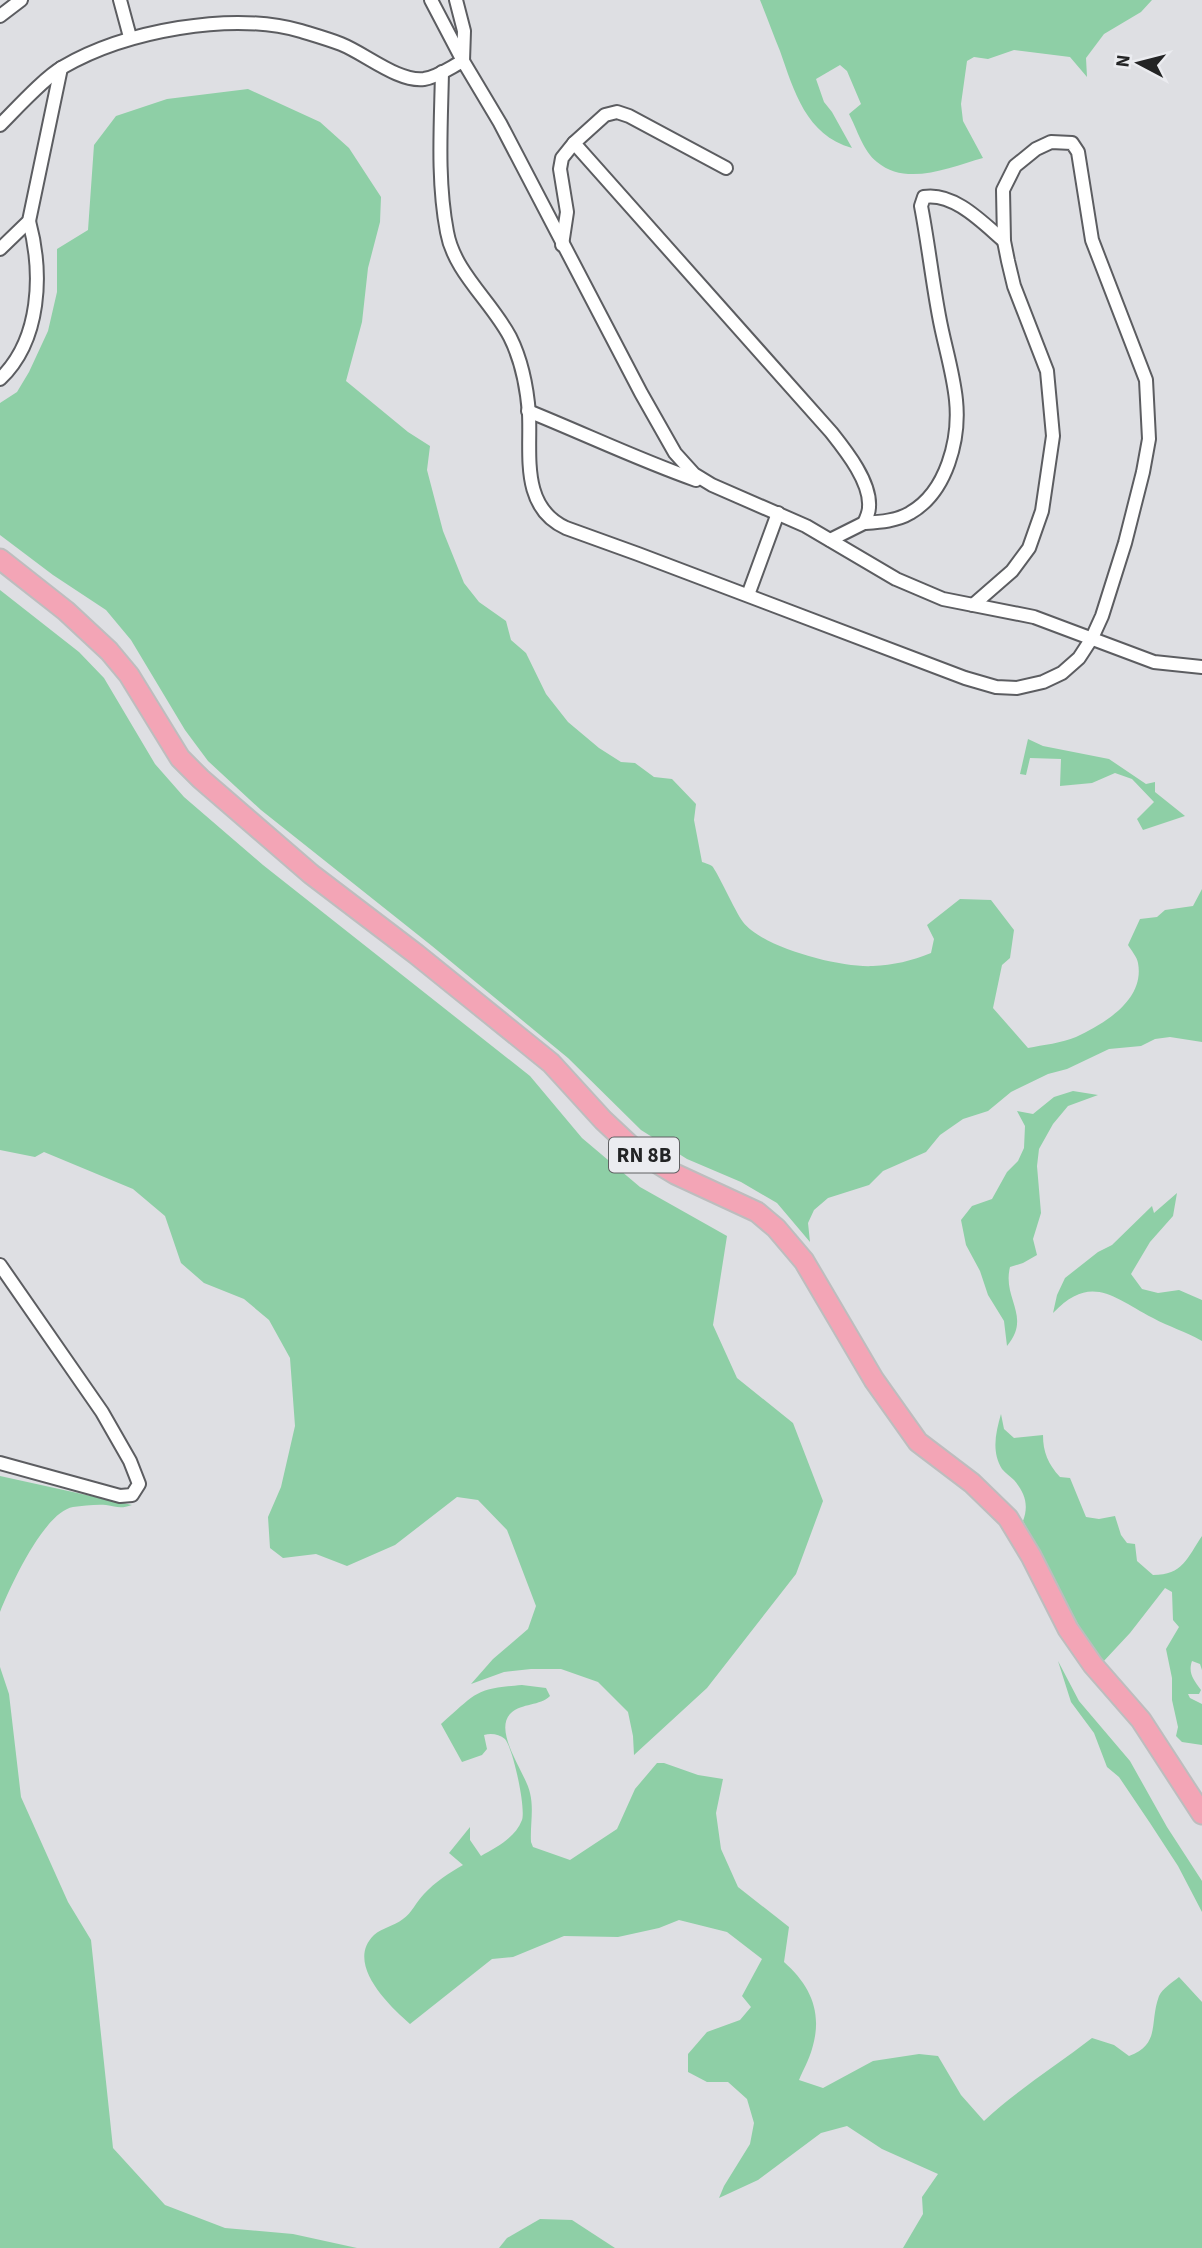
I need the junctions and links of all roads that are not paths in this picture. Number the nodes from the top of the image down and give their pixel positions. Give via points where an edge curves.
1 (21, 0) edge
2 (120, 0) edge
3 (431, 0) edge
4 (456, 0) edge
5 (0, 16) edge
6 (130, 37) junction
7 (463, 61) junction
8 (61, 68) junction
9 (442, 72) junction
10 (0, 125) edge
11 (574, 143) junction
12 (726, 168) dead end
13 (29, 221) junction
14 (1004, 240) junction
15 (562, 245) junction
16 (0, 249) edge
17 (0, 379) edge
18 (528, 411) junction
19 (712, 485) junction
20 (778, 513) junction
21 (864, 523) junction
22 (830, 541) junction
23 (0, 559) edge
24 (748, 595) junction
25 (973, 605) junction
26 (1092, 638) junction
27 (1202, 667) edge
28 (0, 1265) edge
29 (0, 1462) edge
30 (1202, 1814) edge

1 - 5 street
2 - 6 street
3 - 7 street
4 - 7 street via 464,31
6 - 8 street
6 - 9 street via 209,25 269,25 341,44 404,77 422,79
7 - 9 street
7 - 15 street
8 - 10 street
8 - 13 street
9 - 18 street via 442,194 450,248 509,335 523,371
11 - 12 street via 599,118 617,112
11 - 15 street via 560,169 567,212
11 - 21 street via 849,455 867,494
13 - 16 street
13 - 17 street via 38,269 34,310 19,356
14 - 21 street via 964,208 924,197 930,270 956,402 955,432 939,485 926,500 910,514
14 - 25 street via 1014,286 1047,371 1053,436 1042,511 1029,548 1012,572
14 - 26 street via 1003,190 1015,166 1051,142 1072,143 1078,152 1092,240 1146,380 1149,407 1149,439 1128,531
15 - 19 street via 675,453
18 - 19 street
18 - 24 street via 527,458 533,489 543,511 558,525
19 - 20 street
20 - 22 street
20 - 24 street
21 - 22 street
22 - 25 street via 908,585
23 - 30 main road, RN 8B via 109,650 180,758 285,852 551,1063 634,1149 675,1174 757,1212 776,1228 804,1261 874,1380 918,1442 972,1483 1008,1518 1068,1629 1141,1720
24 - 26 street via 996,687 1017,688 1062,673
25 - 26 street via 1034,617
26 - 27 street via 1154,662
28 - 29 street via 102,1412 139,1484 132,1495 120,1496

